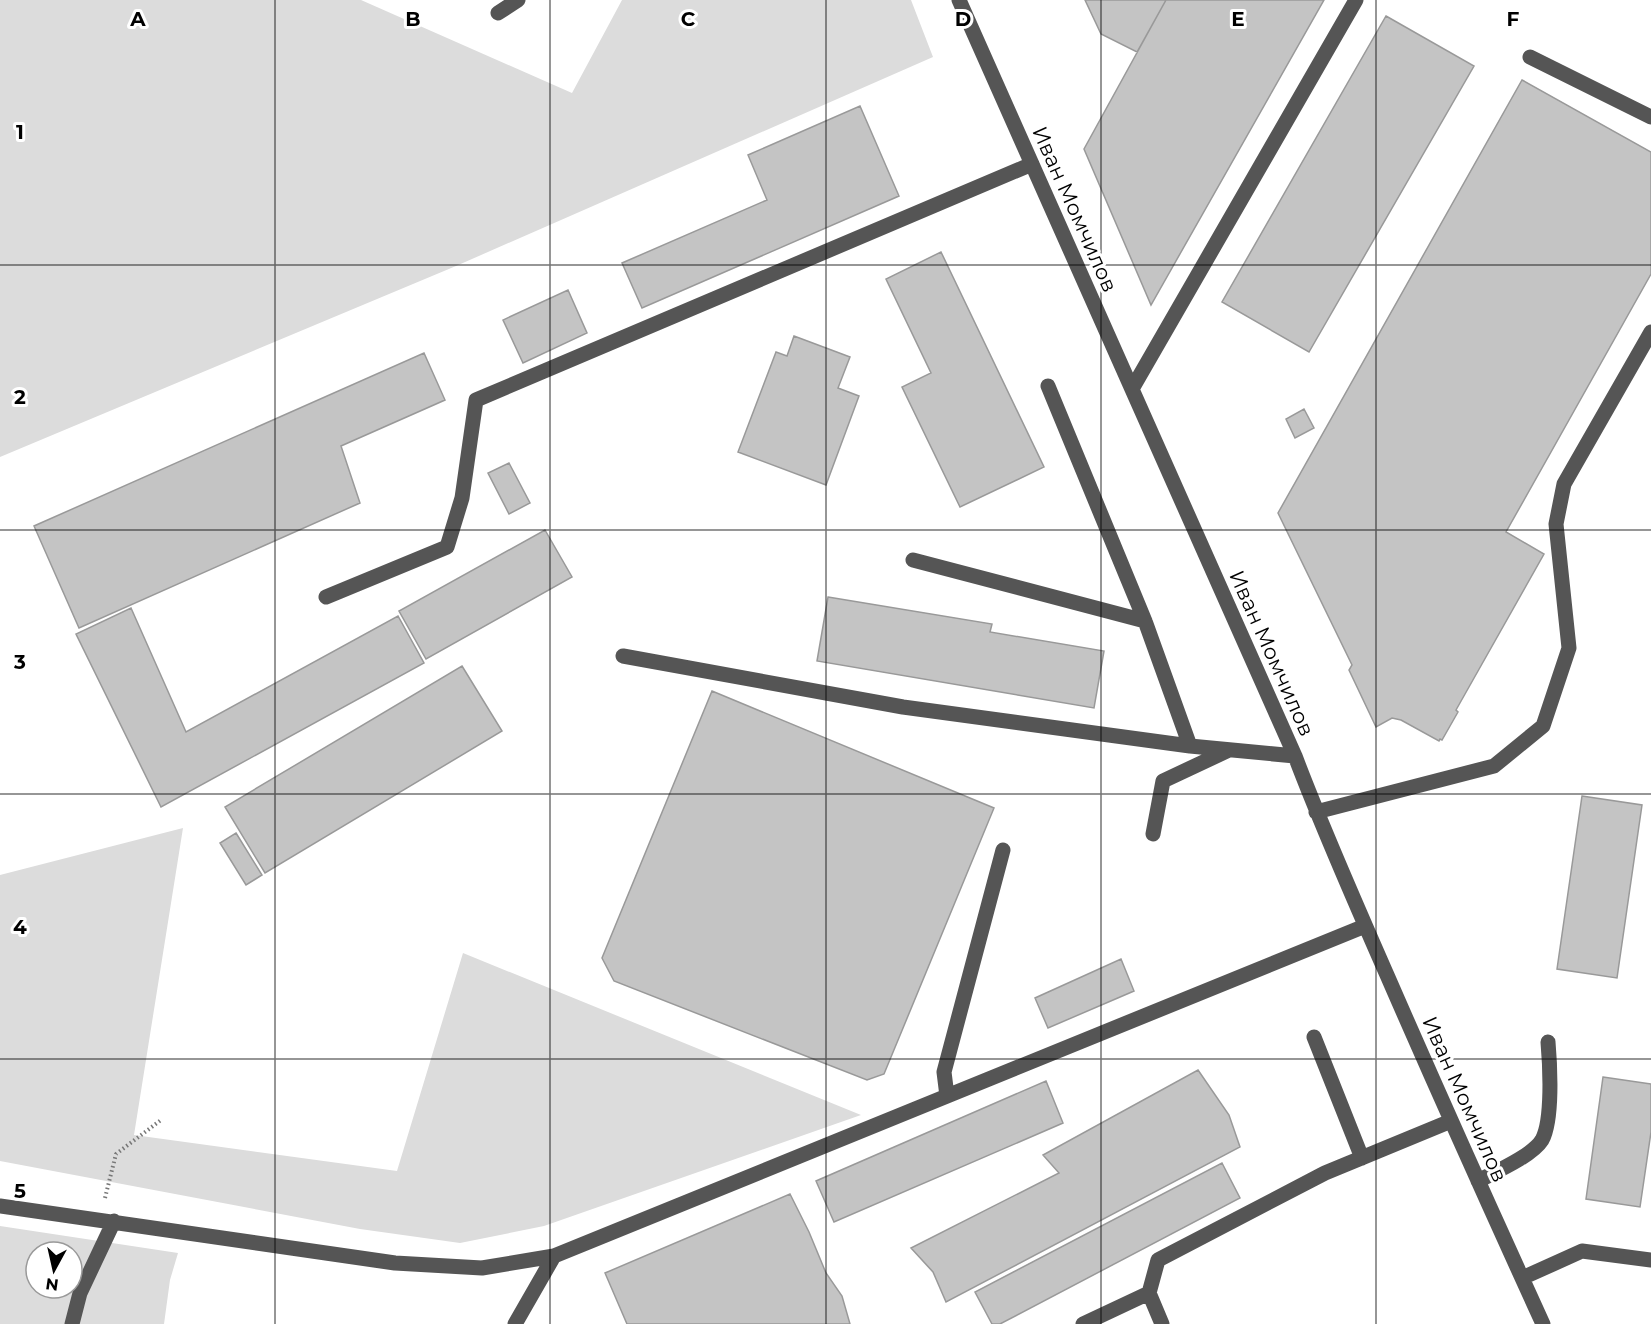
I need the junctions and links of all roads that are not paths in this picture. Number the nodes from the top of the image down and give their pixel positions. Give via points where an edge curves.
1 (518, 0) edge
2 (959, 0) edge
3 (1356, 0) edge
4 (498, 14) dead end
5 (1530, 57) dead end
6 (1651, 117) edge
7 (1032, 164) junction
8 (1651, 332) edge
9 (1048, 386) dead end
10 (1132, 389) junction
11 (913, 560) dead end
12 (326, 597) dead end
13 (1146, 621) junction
14 (623, 656) dead end
15 (1190, 746) junction
16 (1229, 750) junction
17 (1295, 756) junction
18 (1316, 812) junction
19 (1153, 834) dead end
20 (1003, 850) dead end
21 (1365, 926) junction
22 (1314, 1037) dead end
23 (1548, 1042) dead end
24 (947, 1096) junction
25 (1451, 1121) junction
26 (1362, 1158) junction
27 (1478, 1181) junction
28 (0, 1206) edge
29 (106, 1220) junction
30 (554, 1256) junction
31 (1651, 1260) edge
32 (1522, 1278) junction
33 (1149, 1293) junction
34 (72, 1324) edge
35 (515, 1324) edge
36 (1083, 1324) edge
37 (1162, 1324) edge
38 (1543, 1324) edge

1 - 4 street
2 - 7 street, Иван Момчилов
3 - 10 street
5 - 6 street
7 - 10 street, Иван Момчилов
7 - 12 street via 476,400 462,498 447,547
8 - 18 street via 1564,484 1556,524 1569,648 1543,726 1494,766
9 - 13 street
10 - 17 street, Иван Момчилов
11 - 13 street
13 - 15 street
14 - 15 street via 903,707
15 - 16 street
16 - 17 street
16 - 19 street via 1163,781
17 - 18 street, Иван Момчилов
18 - 21 street, Иван Момчилов
20 - 24 street via 944,1072
21 - 24 street
21 - 25 street, Иван Момчилов
22 - 26 street
23 - 27 street via 1551,1071 1541,1141 1521,1159
24 - 30 street
25 - 26 street
25 - 27 street, Иван Момчилов
26 - 33 street via 1325,1173 1158,1260
27 - 32 street, Иван Момчилов
28 - 29 street
29 - 30 street via 395,1263 482,1268
29 - 34 street
30 - 35 street
31 - 32 street via 1582,1251
32 - 38 street, Иван Момчилов
33 - 36 street
33 - 37 street

